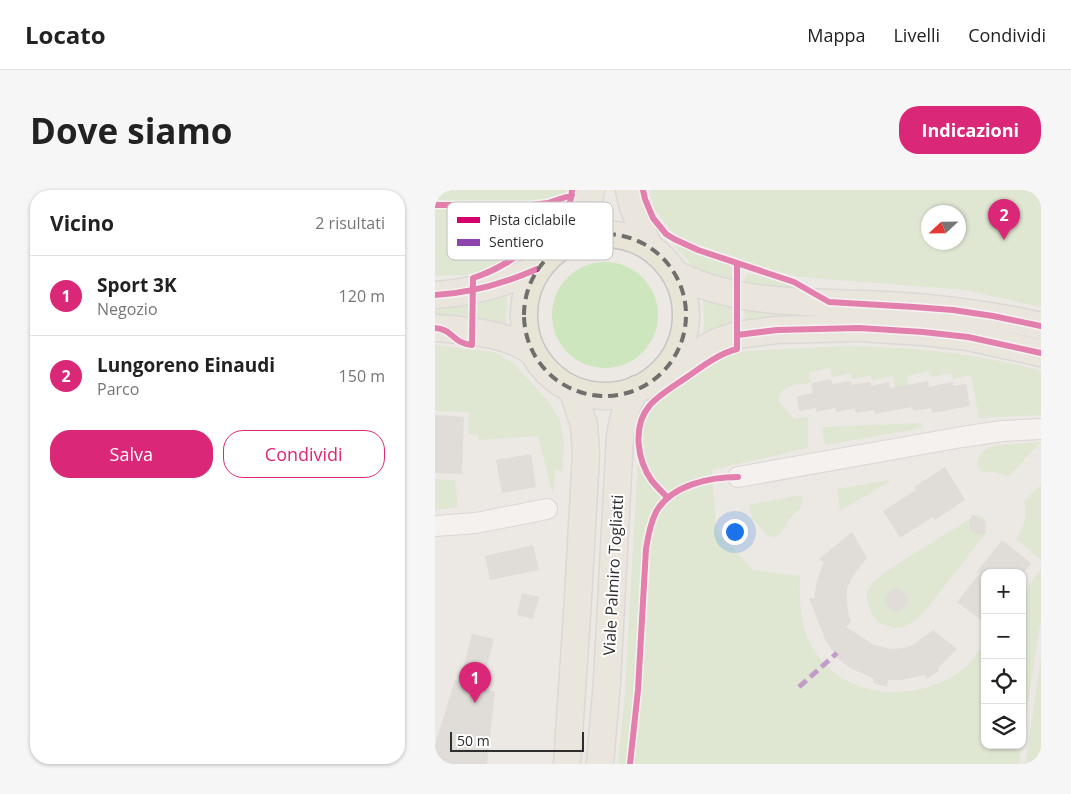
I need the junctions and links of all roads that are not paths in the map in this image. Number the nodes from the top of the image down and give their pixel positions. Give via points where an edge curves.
1 (629, 190) edge
2 (613, 234) edge
3 (648, 245) junction
4 (545, 260) edge
5 (537, 269) junction
6 (674, 273) junction
7 (435, 295) edge
8 (1041, 326) edge
9 (435, 328) edge
10 (532, 352) junction
11 (1041, 353) edge
12 (667, 369) junction
13 (571, 389) junction
14 (637, 389) junction
15 (1041, 428) edge
16 (738, 477) dead end
17 (547, 509) dead end
18 (435, 526) edge
19 (567, 764) edge
20 (600, 764) edge

1 - 3 main road
2 - 3 main road
3 - 6 main road via 658,252
4 - 5 main road
5 - 7 main road via 492,287
5 - 10 main road via 524,306 526,335
6 - 8 main road via 711,289 754,298 943,309
6 - 12 main road via 686,301 687,323 681,344
9 - 10 main road via 507,339
10 - 13 main road via 549,375
11 - 12 main road via 968,337 923,332 859,328 777,330 737,335
12 - 14 main road
13 - 14 main road via 609,396 624,395
13 - 19 main road, Viale Palmiro Togliatti via 584,425 586,454
14 - 20 main road, Viale Palmiro Togliatti via 626,408 620,436
15 - 16 street via 931,441
17 - 18 street via 476,523

